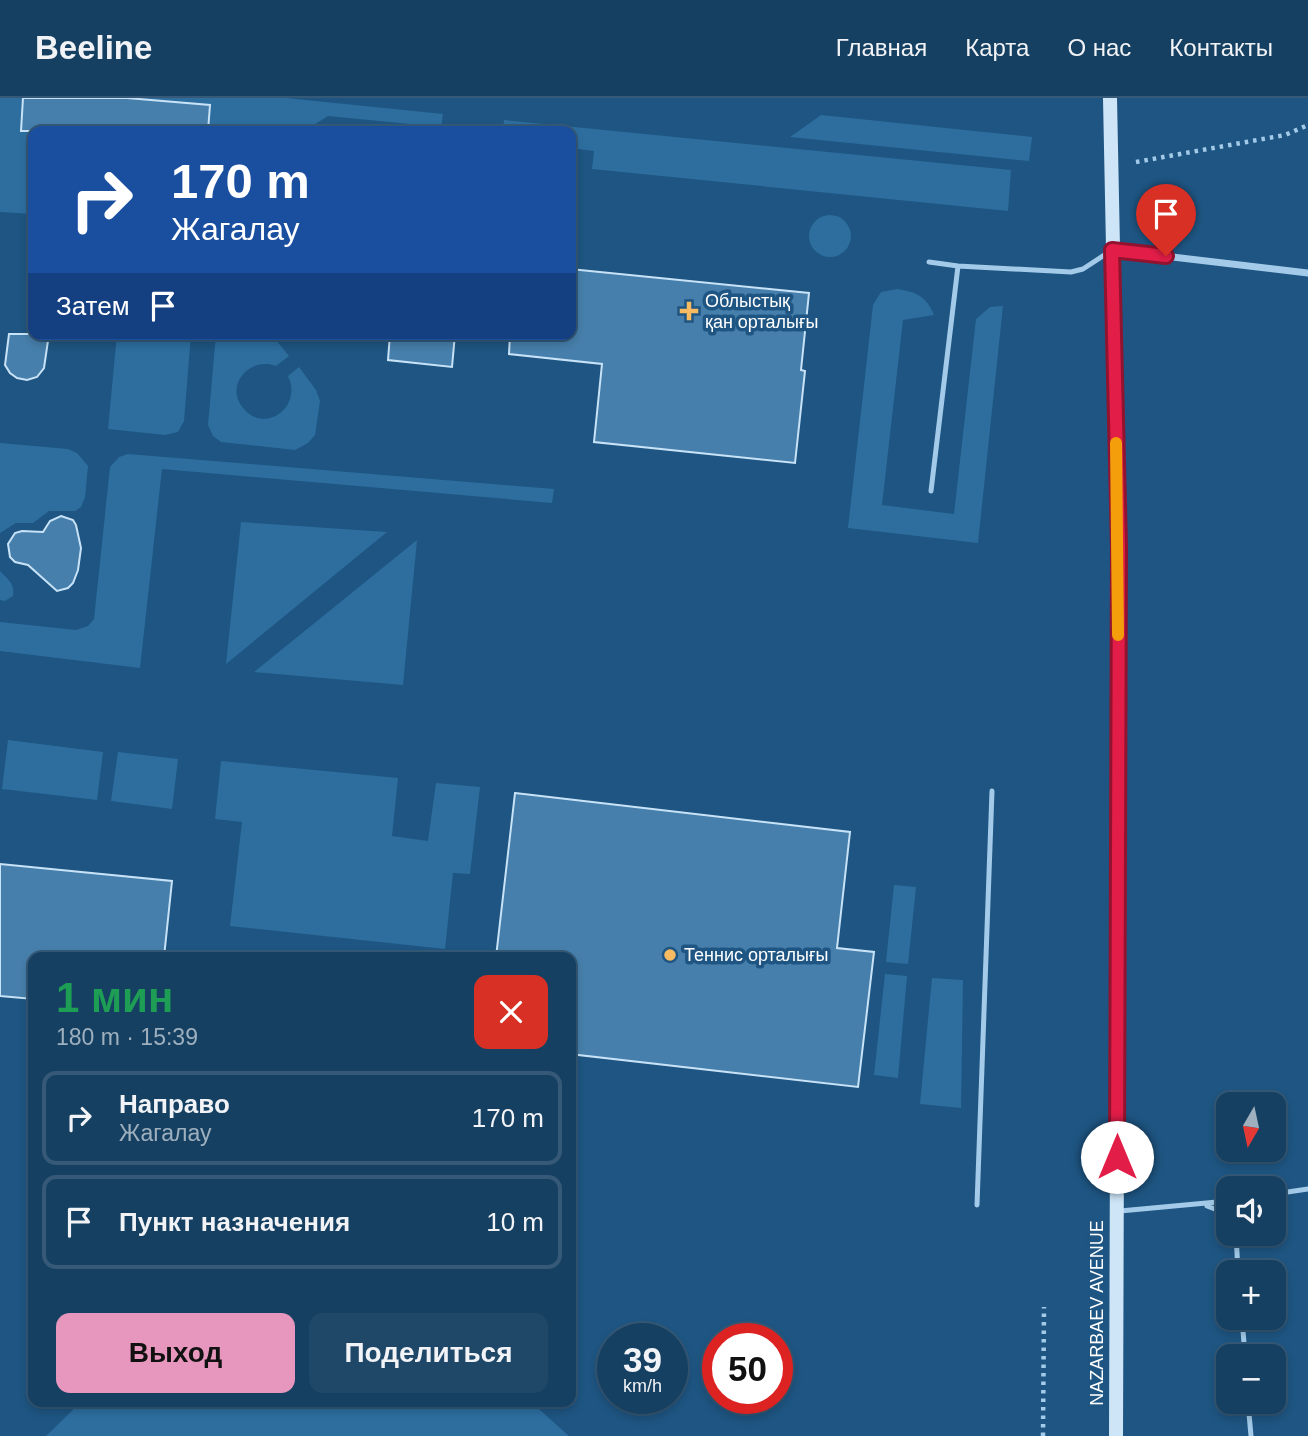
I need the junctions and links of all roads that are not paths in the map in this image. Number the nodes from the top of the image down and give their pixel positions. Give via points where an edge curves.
1 (1110, 98) edge
2 (1112, 250) junction
3 (929, 262) dead end
4 (958, 266) junction
5 (1308, 273) edge
6 (931, 491) dead end
7 (992, 791) dead end
8 (1308, 1189) edge
9 (1286, 1192) edge
10 (1216, 1203) edge
11 (977, 1205) dead end
12 (1204, 1205) junction
13 (1216, 1210) edge
14 (1117, 1211) junction
15 (1249, 1414) edge
16 (1116, 1436) edge
17 (1251, 1436) edge

1 - 2 main road, NAZARBAEV AVENUE
2 - 4 lane via 1083,270 1071,272
2 - 5 street
2 - 14 main road, NAZARBAEV AVENUE via 1119,547
3 - 4 lane
4 - 6 lane
7 - 11 lane
8 - 9 lane
10 - 12 lane
12 - 13 lane
12 - 14 lane
14 - 16 main road, NAZARBAEV AVENUE
15 - 17 lane

